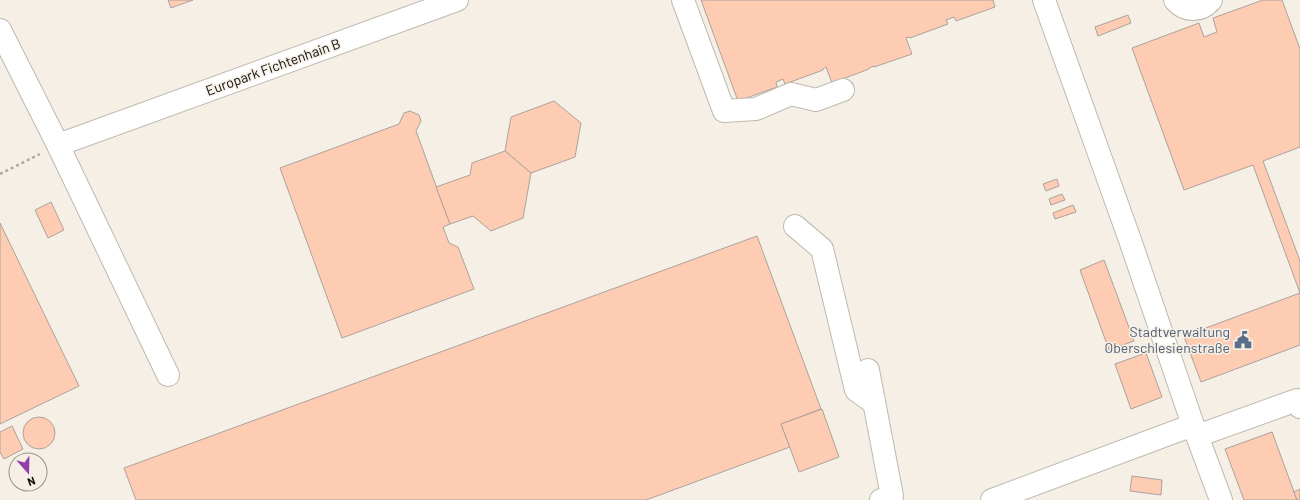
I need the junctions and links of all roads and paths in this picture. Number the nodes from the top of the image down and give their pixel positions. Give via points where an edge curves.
1 (457, 0) edge
2 (683, 0) edge
3 (1044, 0) edge
4 (1175, 0) edge
5 (1211, 0) edge
6 (0, 30) edge
7 (843, 90) dead end
8 (58, 144) junction
9 (0, 174) edge
10 (795, 226) dead end
11 (868, 370) dead end
12 (168, 375) dead end
13 (874, 403) junction
14 (1300, 407) edge
15 (1195, 430) junction
16 (881, 500) edge
17 (992, 500) edge
18 (1221, 500) edge

1 - 8 street, Europark Fichtenhain B
2 - 7 street via 724,111 756,109 791,94 816,100
3 - 15 street
4 - 5 street via 1187,9 1195,10
6 - 8 street
8 - 9 path
8 - 12 street
10 - 13 street via 822,249 856,390
11 - 13 street
13 - 16 street via 892,496
14 - 15 street via 1297,400
15 - 17 street
15 - 18 street

